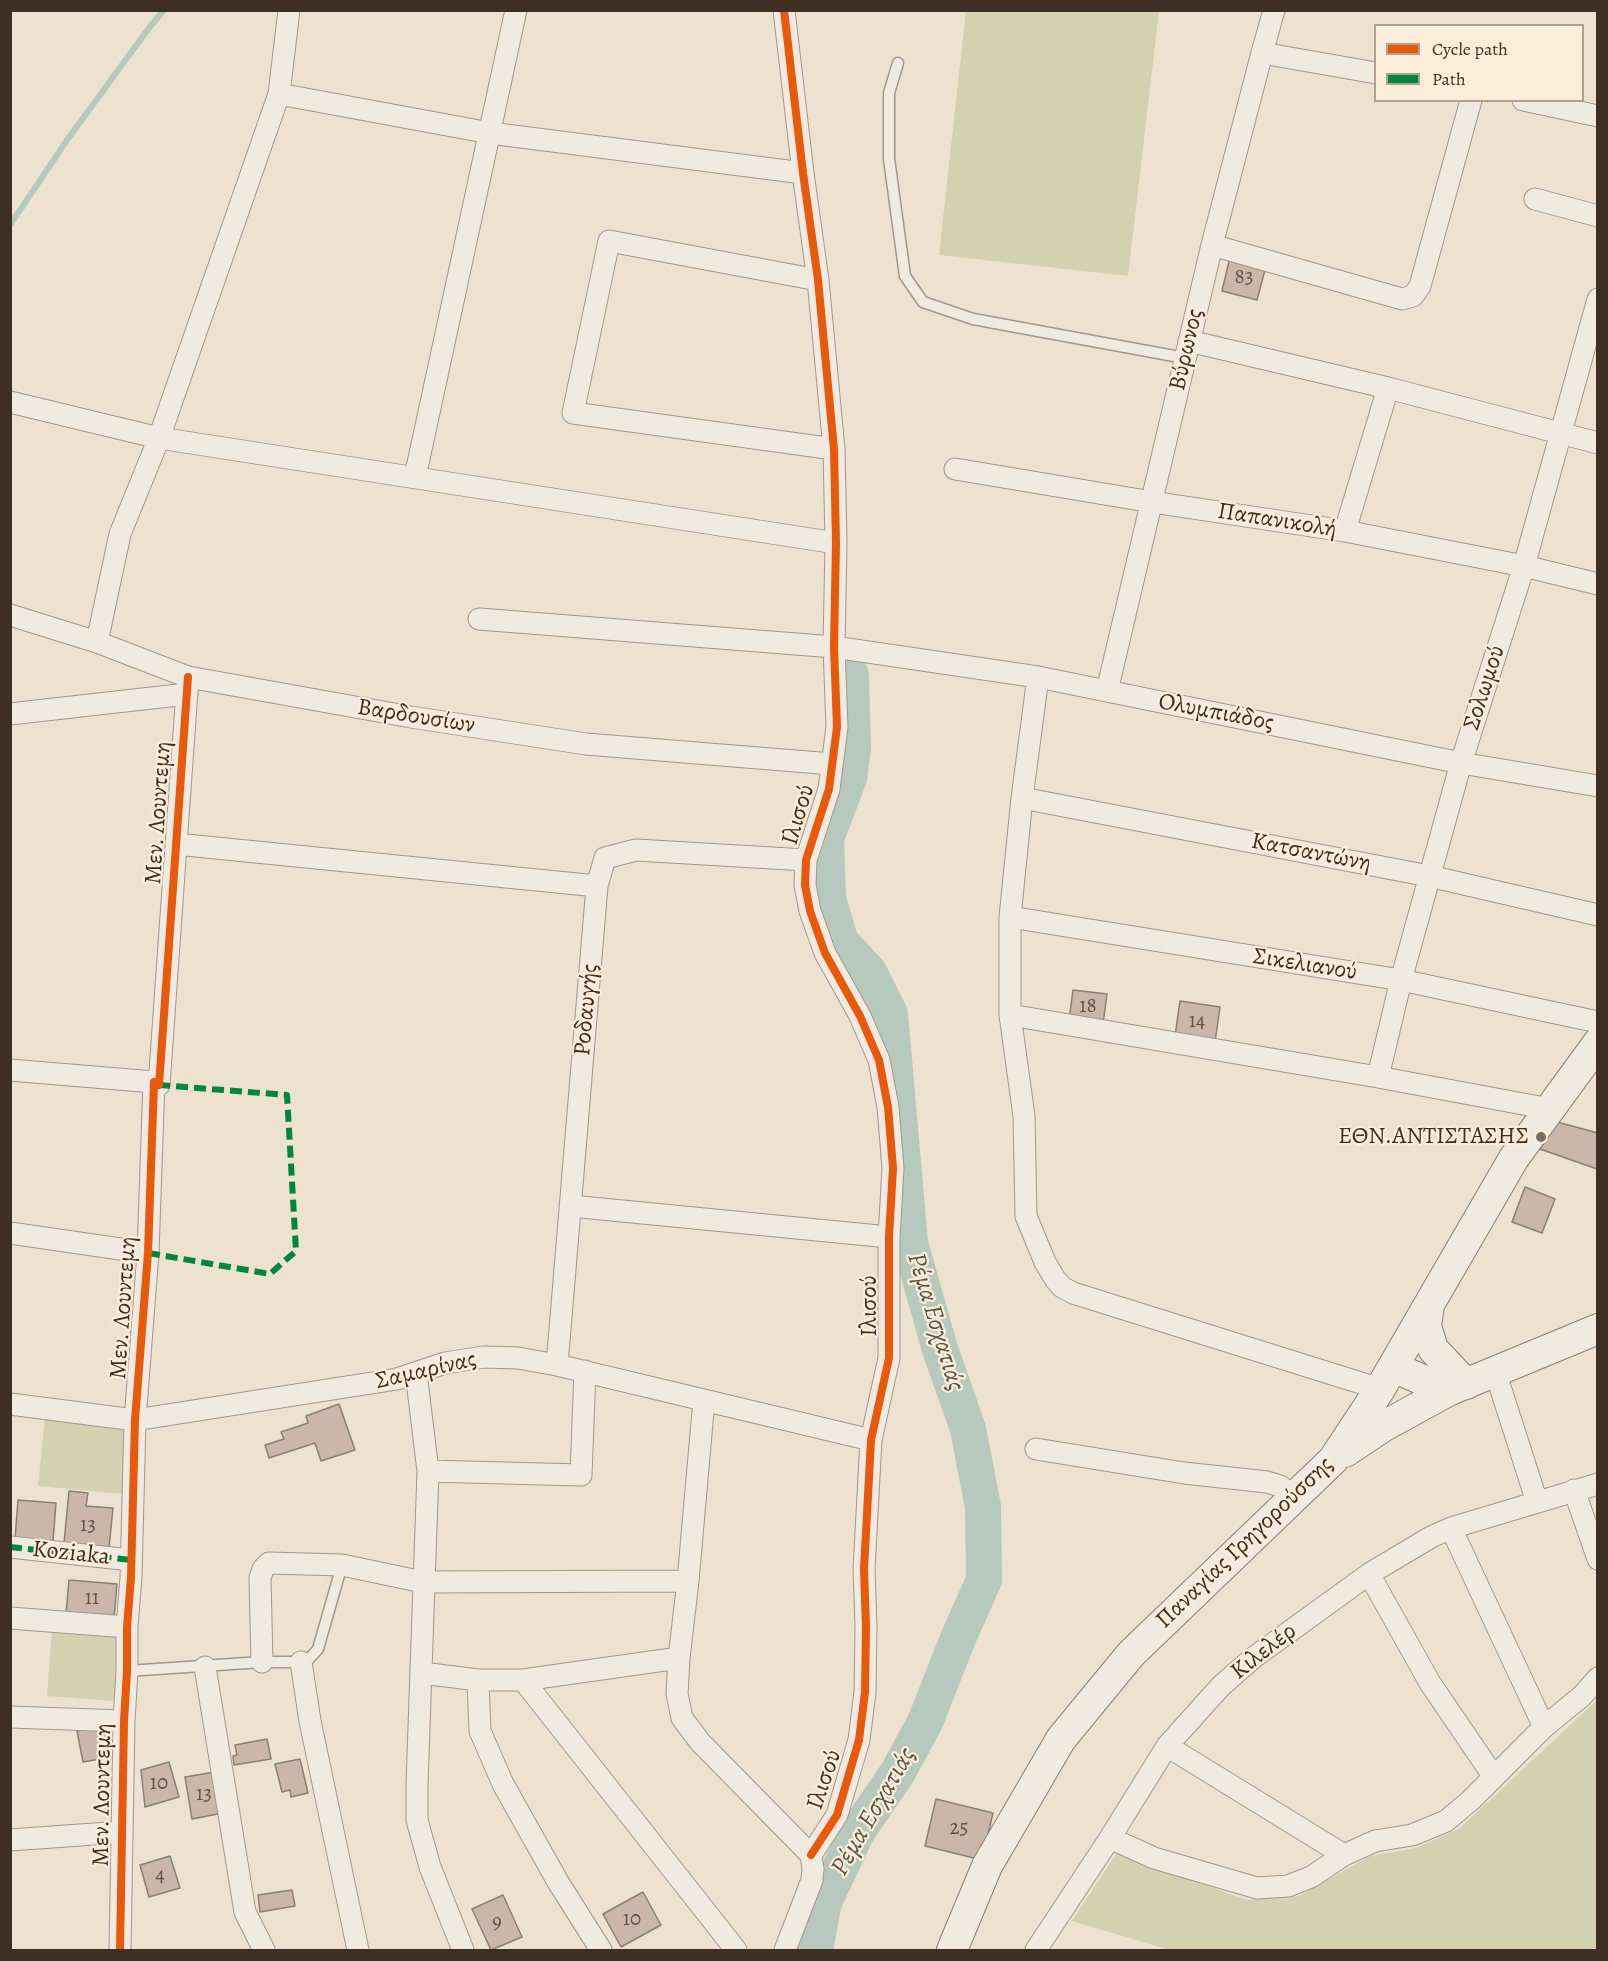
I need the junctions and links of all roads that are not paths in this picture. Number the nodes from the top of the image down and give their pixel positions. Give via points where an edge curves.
1 (289, 10) edge
2 (516, 10) edge
3 (784, 10) edge
4 (1274, 10) edge
5 (1262, 52) junction
6 (898, 63) dead end
7 (1374, 73) edge
8 (279, 94) junction
9 (1470, 102) edge
10 (1532, 102) edge
11 (1598, 116) edge
12 (490, 134) junction
13 (803, 173) junction
14 (1535, 199) dead end
15 (1598, 216) edge
16 (1212, 245) junction
17 (818, 280) junction
18 (1598, 299) edge
19 (1187, 349) junction
20 (1388, 388) junction
21 (10, 402) edge
22 (1561, 433) junction
23 (159, 438) junction
24 (1598, 443) edge
25 (834, 449) junction
26 (955, 469) dead end
27 (415, 477) junction
28 (1152, 502) junction
29 (1345, 531) junction
30 (836, 543) junction
31 (1524, 566) junction
32 (1598, 584) edge
33 (10, 615) edge
34 (479, 619) dead end
35 (97, 642) junction
36 (834, 647) junction
37 (1038, 676) junction
38 (188, 685) junction
39 (1107, 691) junction
40 (10, 714) edge
41 (1461, 763) junction
42 (832, 764) junction
43 (1598, 786) edge
44 (1022, 798) junction
45 (176, 844) junction
46 (806, 860) junction
47 (1429, 876) junction
48 (597, 886) junction
49 (1598, 915) edge
50 (1010, 917) junction
51 (1401, 980) junction
52 (1010, 1015) junction
53 (1598, 1022) edge
54 (1598, 1043) edge
55 (10, 1070) edge
56 (1378, 1077) junction
57 (154, 1082) junction
58 (1550, 1109) junction
59 (571, 1206) junction
60 (10, 1233) edge
61 (889, 1238) junction
62 (148, 1253) junction
63 (1430, 1303) junction
64 (1598, 1329) edge
65 (557, 1365) junction
66 (585, 1371) junction
67 (1495, 1371) junction
68 (416, 1373) junction
69 (1387, 1378) junction
70 (1457, 1388) junction
71 (704, 1400) junction
72 (10, 1404) edge
73 (135, 1420) junction
74 (872, 1440) junction
75 (1036, 1449) dead end
76 (1333, 1460) junction
77 (428, 1472) junction
78 (1598, 1484) edge
79 (1574, 1490) junction
80 (1292, 1499) junction
81 (1537, 1502) junction
82 (1451, 1528) junction
83 (10, 1547) edge
84 (1598, 1559) edge
85 (131, 1560) junction
86 (342, 1565) junction
87 (1369, 1574) junction
88 (688, 1581) junction
89 (423, 1582) junction
90 (10, 1618) edge
91 (127, 1627) junction
92 (679, 1658) junction
93 (262, 1662) junction
94 (301, 1662) junction
95 (206, 1667) junction
96 (127, 1671) junction
97 (422, 1673) junction
98 (1598, 1678) edge
99 (478, 1680) junction
100 (523, 1680) junction
101 (10, 1717) edge
102 (124, 1722) junction
103 (1544, 1727) junction
104 (1167, 1746) junction
105 (1494, 1777) junction
106 (122, 1833) junction
107 (1110, 1838) junction
108 (10, 1840) edge
109 (811, 1855) junction
110 (1344, 1856) junction
111 (120, 1950) edge
112 (264, 1950) edge
113 (358, 1950) edge
114 (463, 1950) edge
115 (601, 1950) edge
116 (735, 1950) edge
117 (785, 1950) edge
118 (952, 1950) edge
119 (1036, 1950) edge

1 - 8 street
2 - 12 street
3 - 13 street, Ιλισού
4 - 5 street, Βύρωνος
5 - 7 street
5 - 16 street, Βύρωνος
6 - 19 lane via 889,93 888,159 905,276 923,302 973,319
8 - 12 street
8 - 23 street
9 - 16 street via 1420,286 1413,296 1402,298
10 - 11 street
12 - 13 street
12 - 27 street
13 - 17 street, Ιλισού
14 - 15 street
16 - 19 street, Βύρωνος
17 - 25 street, Ιλισού
17 - 25 street via 609,241 573,413
18 - 22 street, Σολωμού
19 - 20 street
19 - 28 street, Βύρωνος
20 - 22 street
20 - 29 street
21 - 23 street
22 - 24 street
22 - 31 street, Σολωμού
23 - 27 street
23 - 35 street via 120,534
25 - 30 street, Ιλισού
26 - 28 street, Παπανικολή
27 - 30 street
28 - 29 street, Παπανικολή
28 - 39 street, Βύρωνος
29 - 31 street, Παπανικολή
30 - 36 street, Ιλισού
31 - 32 street, Παπανικολή
31 - 41 street, Σολωμού
33 - 35 street, Βαρδουσίων
34 - 36 street, Ολυμπιάδος
35 - 38 street, Βαρδουσίων
36 - 37 street, Ολυμπιάδος
36 - 42 street, Ιλισού via 837,727
37 - 39 street, Ολυμπιάδος
37 - 44 street
38 - 40 street
38 - 42 street, Βαρδουσίων via 586,744
38 - 45 street, Μεν. Λουντεμη
39 - 41 street, Ολυμπιάδος
41 - 43 street, Ολυμπιάδος
41 - 47 street, Σολωμού
42 - 46 street, Ιλισού
44 - 47 street, Κατσαντώνη
44 - 50 street
45 - 48 street
45 - 57 street, Μεν. Λουντεμη via 159,1085
46 - 48 street, Ροδαυγής via 636,850 605,858
46 - 61 street, Ιλισού via 810,912 825,953 861,1016 879,1060 893,1168
47 - 49 street, Κατσαντώνη
47 - 51 street, Σολωμού
48 - 59 street, Ροδαυγής
50 - 51 street, Σικελιανού
50 - 52 street
51 - 53 street, Σικελιανού
51 - 56 street, Σολωμού
52 - 56 street
52 - 69 street via 1024,1116 1026,1216 1045,1262 1062,1287
54 - 58 street, Παναγίας Γρηγορούσσης
55 - 57 street
56 - 58 street
57 - 62 street, Μεν. Λουντεμη
58 - 63 street, Παναγίας Γρηγορούσσης via 1514,1158
59 - 61 street
59 - 65 street, Ροδαυγής
60 - 62 street
61 - 74 street, Ιλισού via 889,1358
62 - 73 street, Μεν. Λουντεμη
63 - 69 street, Παναγίας Γρηγορούσσης
63 - 70 street via 1426,1326 1433,1349
64 - 67 street
65 - 66 street, Σαμαρίνας
65 - 68 street, Σαμαρίνας via 484,1357 445,1363
66 - 71 street, Σαμαρίνας
66 - 77 street via 581,1475
67 - 70 street
67 - 81 street
68 - 73 street, Σαμαρίνας
68 - 77 street
69 - 70 street
69 - 76 street, Παναγίας Γρηγορούσσης
70 - 76 street via 1384,1426
71 - 74 street, Σαμαρίνας
71 - 88 street
72 - 73 street, Σαμαρίνας
73 - 85 street, Μεν. Λουντεμη
74 - 109 street, Ιλισού via 864,1569 865,1692 859,1740 837,1815
75 - 80 street via 1267,1482 1280,1486
76 - 80 street, Παναγίας Γρηγορούσσης
77 - 89 street
78 - 79 street, Κιλελέρ
79 - 81 street, Κιλελέρ
79 - 84 street
80 - 118 street, Παναγίας Γρηγορούσσης via 1131,1654 1061,1739 987,1866
81 - 82 street, Κιλελέρ
82 - 87 street, Κιλελέρ
82 - 103 street
83 - 85 street, Koziaka
85 - 91 street, Μεν. Λουντεμη
86 - 89 street
86 - 93 street via 269,1563 263,1569
86 - 94 lane via 318,1649
87 - 104 street, Κιλελέρ via 1253,1658 1221,1686
87 - 105 street via 1430,1683
88 - 89 street
88 - 92 street
89 - 97 street
90 - 91 street
91 - 96 street, Μεν. Λουντεμη
92 - 100 street
92 - 109 street via 677,1694 682,1718 700,1742
93 - 94 lane
93 - 95 lane
94 - 113 street
95 - 96 lane
95 - 112 street via 245,1912
96 - 102 street, Μεν. Λουντεμη
97 - 99 street
97 - 114 street via 417,1820 430,1867
98 - 103 street
99 - 100 street
99 - 115 street via 480,1731 503,1784
100 - 116 street
101 - 102 street
102 - 106 street, Μεν. Λουντεμη
103 - 105 street
104 - 107 street, Κιλελέρ
104 - 110 street
105 - 110 street via 1446,1821 1412,1835 1375,1841
106 - 108 street
106 - 111 street, Μεν. Λουντεμη
107 - 110 street via 1154,1858 1257,1888 1288,1886
107 - 119 street, Κιλελέρ
109 - 117 street via 812,1880

